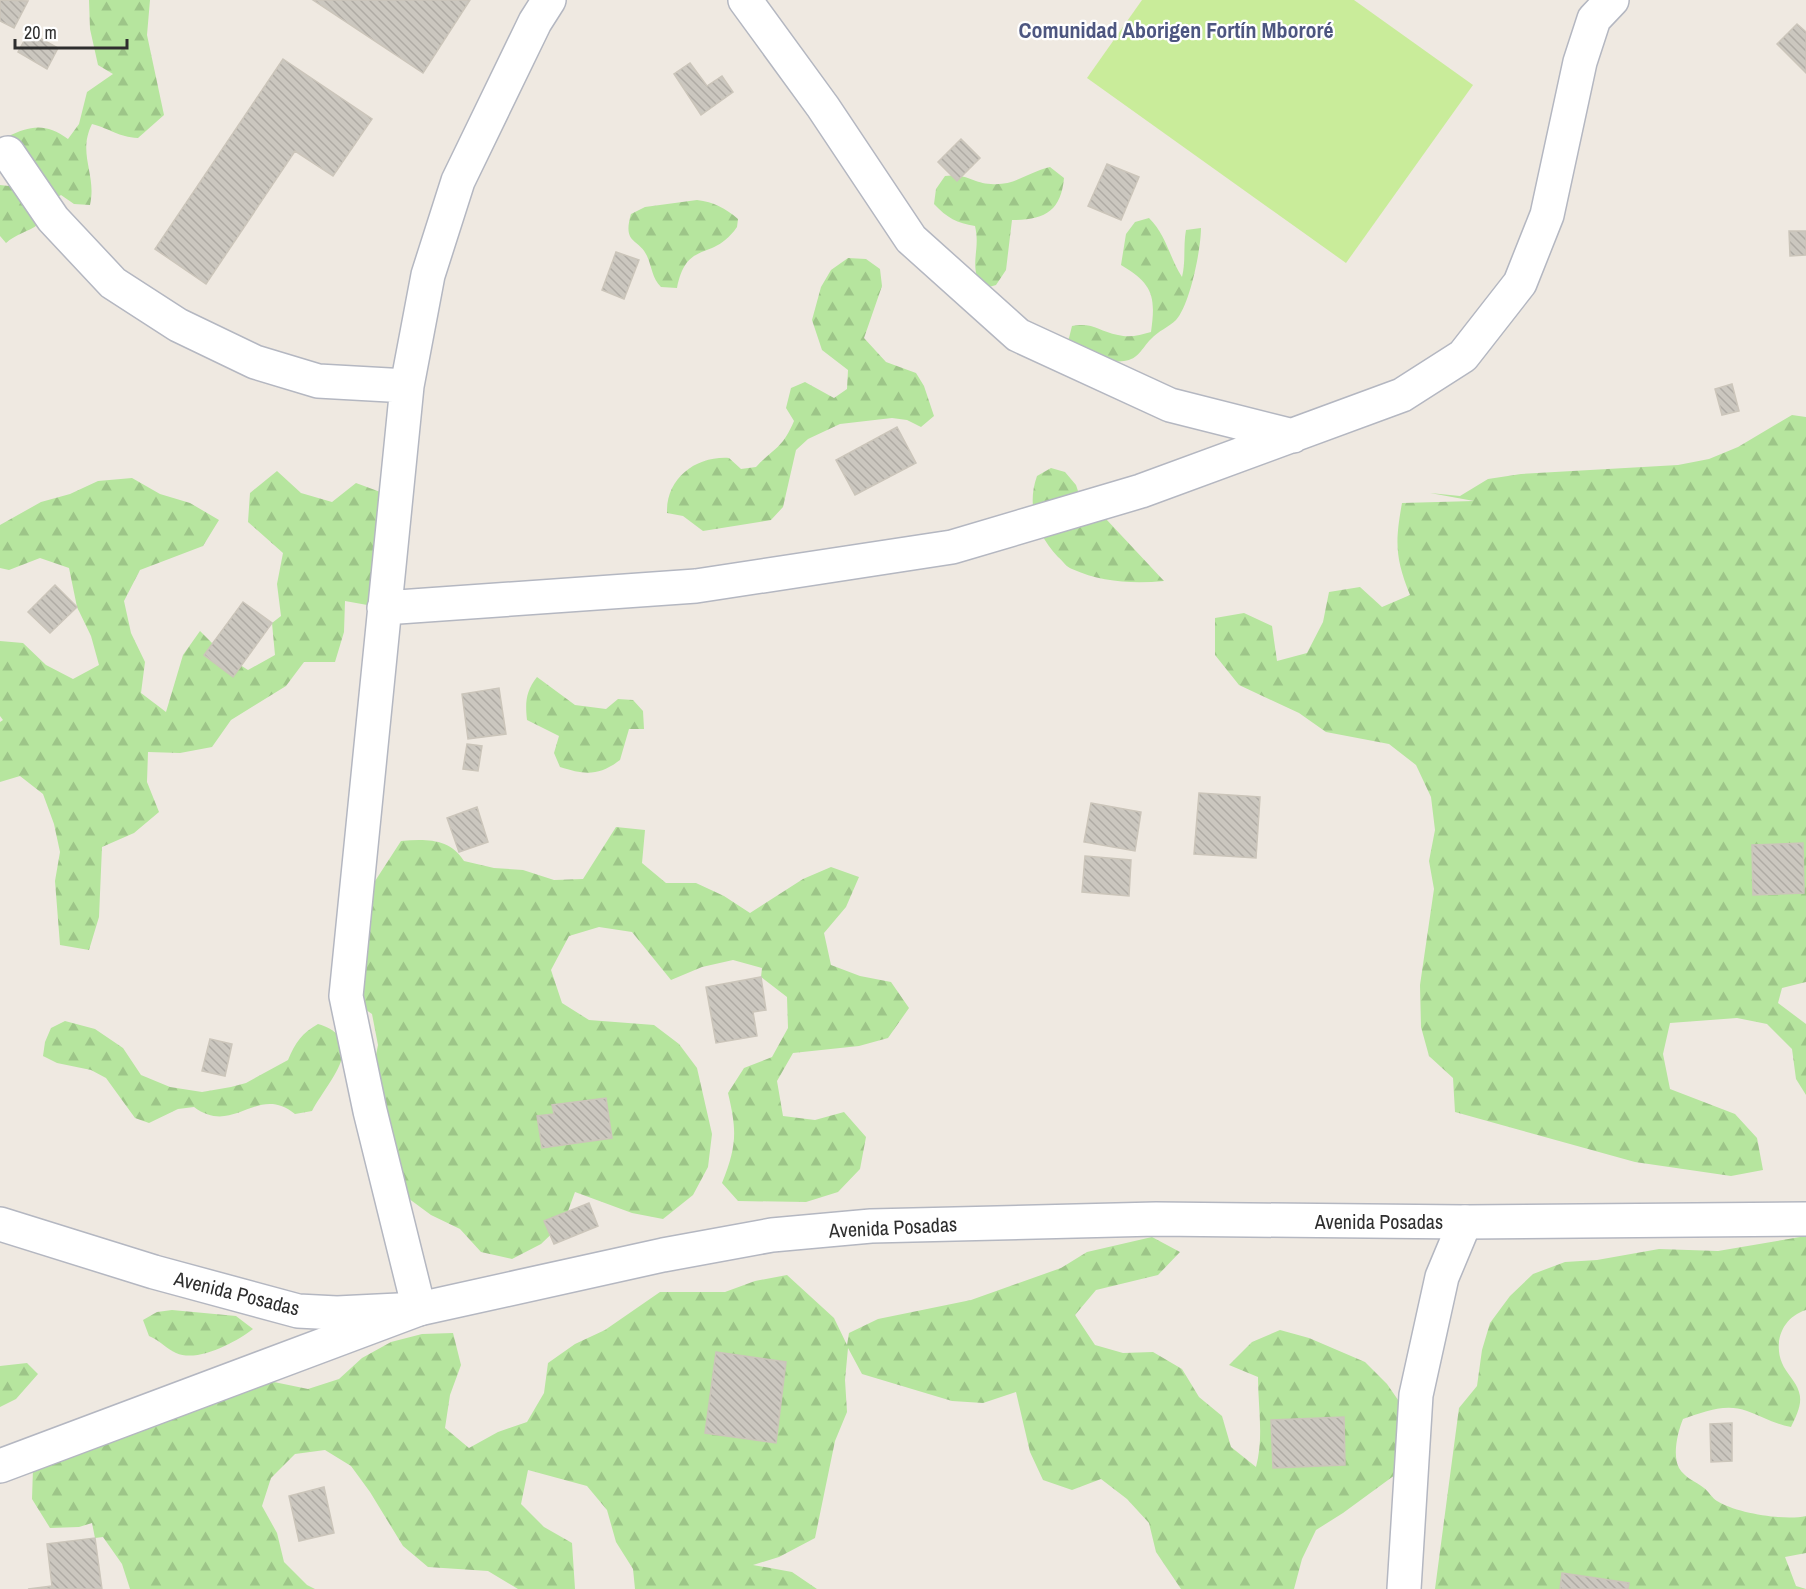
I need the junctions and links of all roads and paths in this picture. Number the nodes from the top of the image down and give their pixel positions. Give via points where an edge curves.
1 (549, 0) edge
2 (745, 0) edge
3 (1612, 0) edge
4 (8, 153) dead end
5 (407, 386) junction
6 (1293, 436) junction
7 (384, 608) junction
8 (1806, 1219) edge
9 (1465, 1222) junction
10 (0, 1224) edge
11 (419, 1309) junction
12 (0, 1466) edge
13 (1404, 1589) edge

1 - 5 street via 458,181 428,276
2 - 6 street via 823,107 910,239 1018,335 1170,405
3 - 6 street via 1594,19 1580,62 1547,215 1520,283 1463,356 1402,395
4 - 5 street via 53,219 113,283 178,325 255,362 318,381
5 - 7 street
6 - 7 street via 1141,491 952,547 696,586
7 - 11 street via 346,996
8 - 9 street, Avenida Posadas
9 - 11 street, Avenida Posadas via 1156,1220 872,1226 772,1235
9 - 13 street via 1442,1277 1416,1395
10 - 11 street, Avenida Posadas via 298,1311
11 - 12 street

